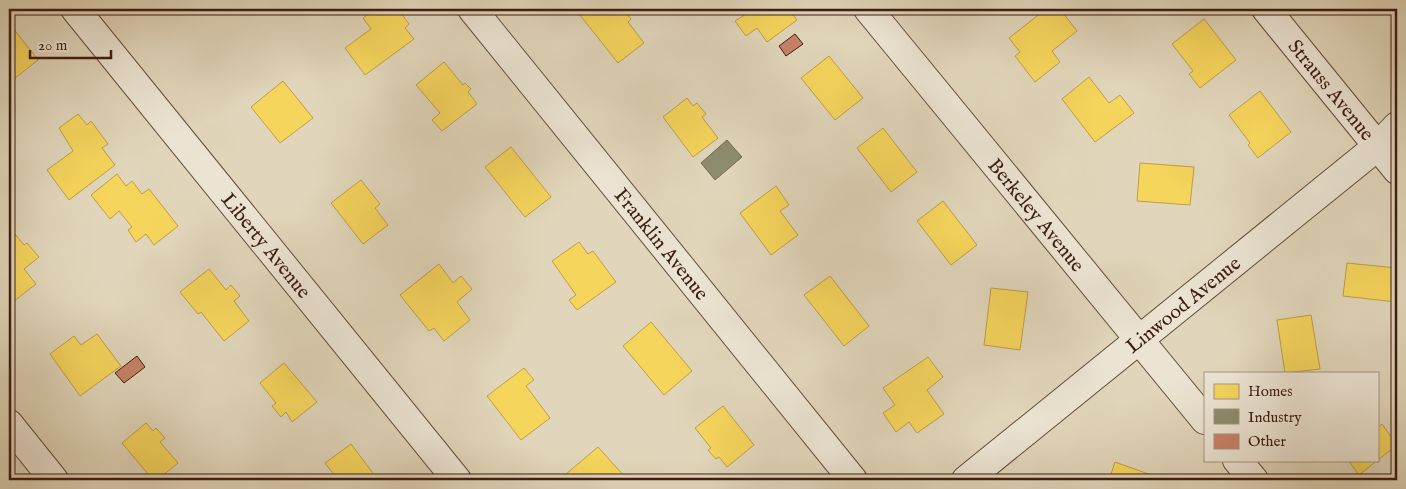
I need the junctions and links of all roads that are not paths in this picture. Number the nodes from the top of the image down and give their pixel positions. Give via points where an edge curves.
1 (75, 9) edge
2 (472, 9) edge
3 (868, 9) edge
4 (1266, 9) edge
5 (1397, 126) edge
6 (1378, 146) junction
7 (1397, 170) edge
8 (1138, 339) junction
9 (1204, 419) edge
10 (9, 424) edge
11 (1239, 462) edge
12 (54, 480) edge
13 (457, 480) edge
14 (853, 480) edge
15 (966, 480) edge
16 (1254, 480) edge

1 - 13 street, Liberty Avenue
2 - 14 street, Franklin Avenue
3 - 8 street, Berkeley Avenue
4 - 6 street, Strauss Avenue
5 - 6 street, Linwood Avenue
6 - 7 street, Strauss Avenue
6 - 8 street, Linwood Avenue
8 - 9 street, Berkeley Avenue
8 - 15 street, Linwood Avenue
10 - 12 street
11 - 16 street

